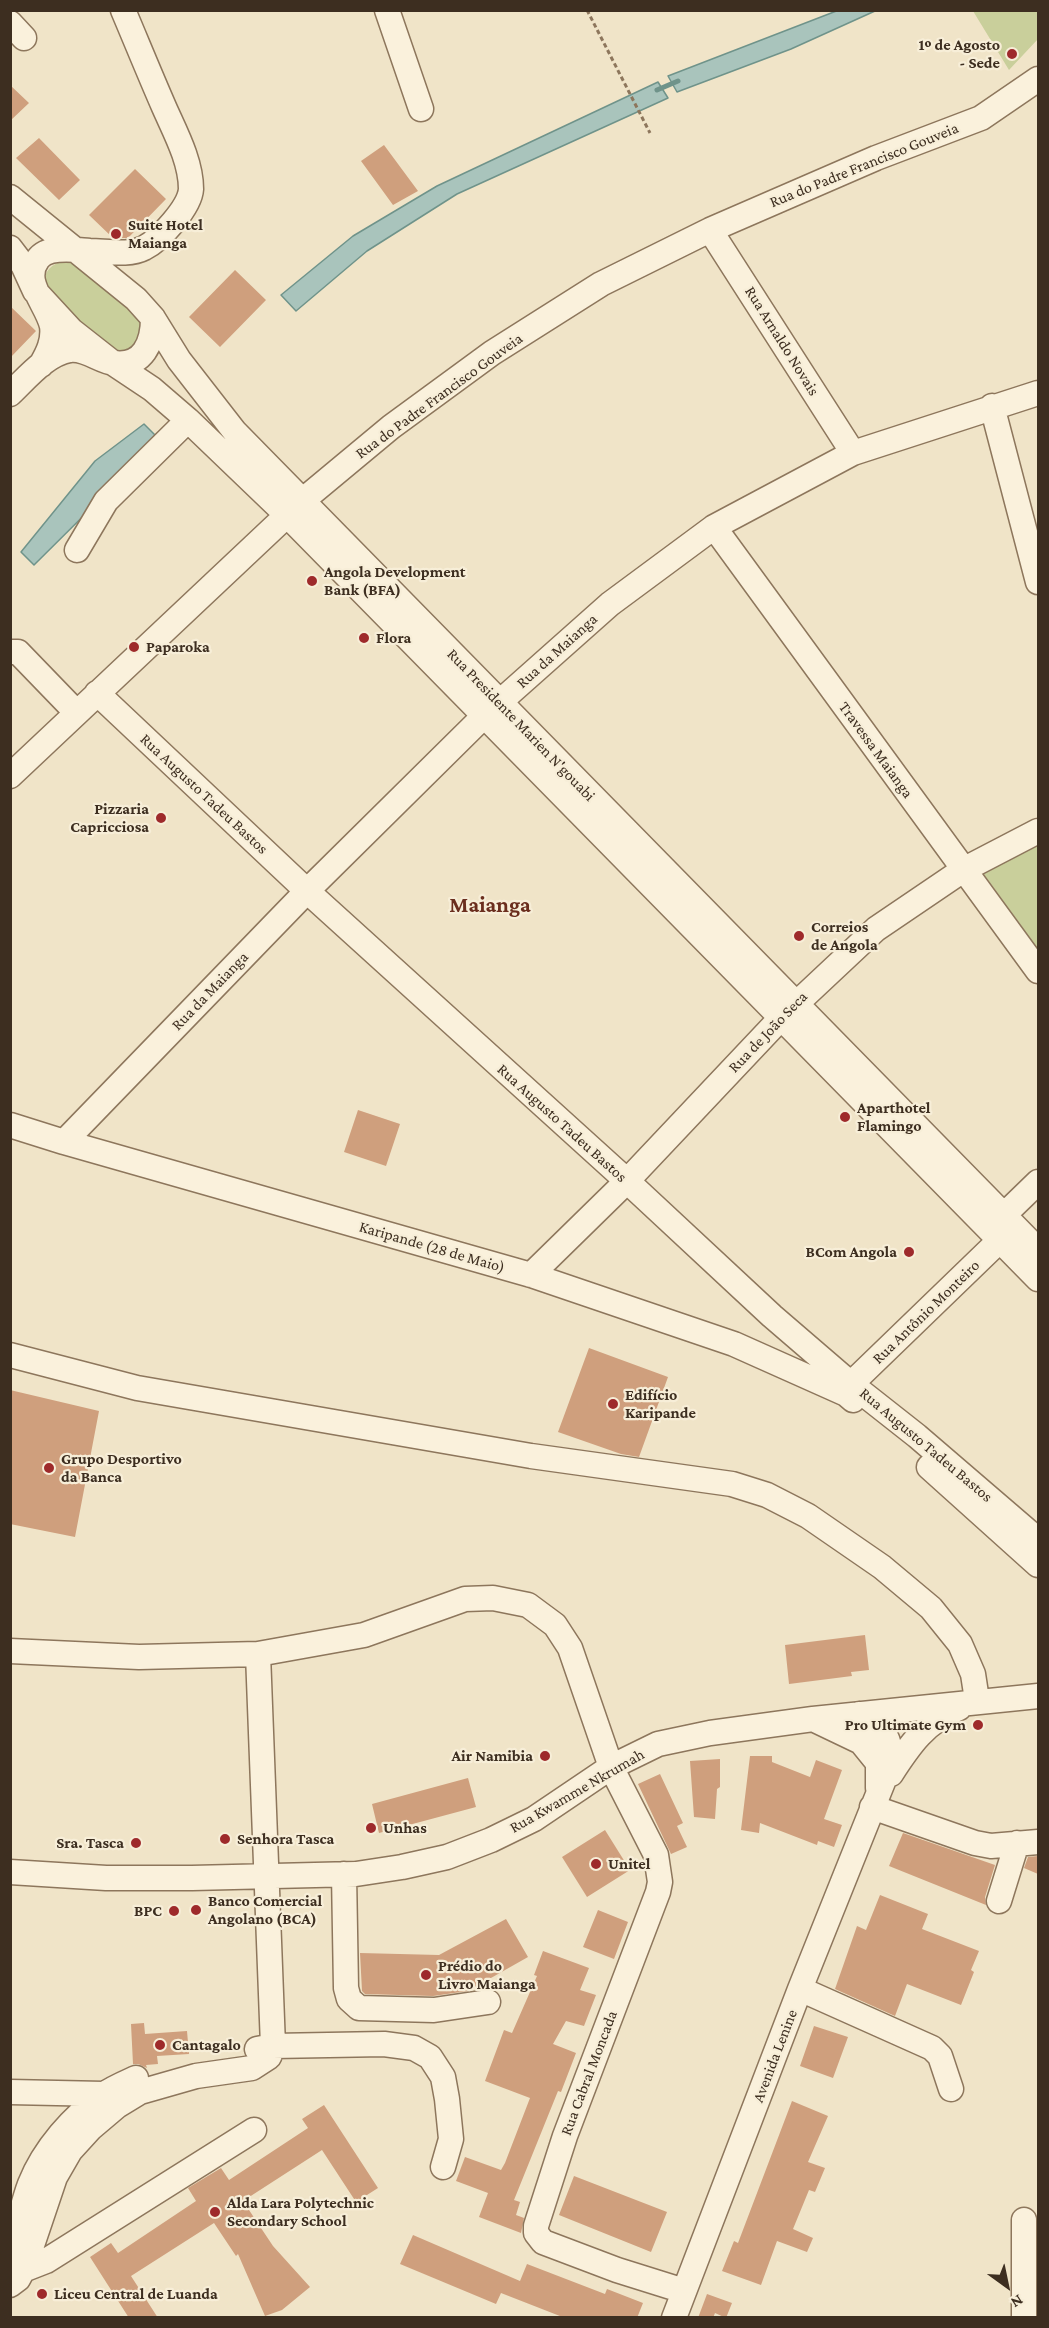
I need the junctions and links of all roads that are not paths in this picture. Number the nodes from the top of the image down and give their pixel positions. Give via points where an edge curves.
1 (123, 10) edge
2 (387, 10) edge
3 (1038, 79) edge
4 (421, 109) dead end
5 (10, 198) edge
6 (710, 230) junction
7 (10, 248) edge
8 (74, 250) junction
9 (35, 291) junction
10 (153, 318) junction
11 (113, 363) junction
12 (41, 365) junction
13 (1038, 393) edge
14 (10, 394) edge
15 (992, 406) junction
16 (188, 420) junction
17 (853, 453) junction
18 (295, 508) junction
19 (714, 527) junction
20 (77, 550) dead end
21 (1038, 582) edge
22 (10, 652) edge
23 (97, 693) junction
24 (491, 709) junction
25 (76, 712) junction
26 (10, 776) edge
27 (1038, 831) edge
28 (963, 870) junction
29 (307, 891) junction
30 (1038, 971) edge
31 (788, 1011) junction
32 (10, 1125) edge
33 (64, 1142) junction
34 (627, 1181) junction
35 (1038, 1182) edge
36 (1004, 1215) junction
37 (1000, 1240) junction
38 (1038, 1250) edge
39 (531, 1275) junction
40 (1038, 1279) edge
41 (772, 1316) junction
42 (734, 1344) junction
43 (10, 1355) edge
44 (848, 1389) junction
45 (1038, 1540) edge
46 (1038, 1565) edge
47 (10, 1651) edge
48 (258, 1654) junction
49 (1038, 1696) edge
50 (978, 1700) junction
51 (859, 1714) junction
52 (813, 1719) junction
53 (611, 1767) junction
54 (875, 1801) junction
55 (1028, 1842) edge
56 (10, 1872) edge
57 (344, 1874) junction
58 (268, 1875) junction
59 (999, 1901) dead end
60 (800, 1989) junction
61 (488, 2002) dead end
62 (273, 2046) junction
63 (951, 2089) dead end
64 (10, 2092) edge
65 (104, 2094) junction
66 (90, 2117) junction
67 (254, 2130) dead end
68 (443, 2167) dead end
69 (1024, 2220) dead end
70 (14, 2268) edge
71 (684, 2291) junction
72 (674, 2318) edge
73 (1024, 2318) edge

1 - 8 street via 176,133 189,169 191,191 183,210 144,248 129,252
2 - 4 street
3 - 6 street, Rua do Padre Francisco Gouveia via 981,118 876,158
5 - 8 street, Rua Presidente Marien N'gouabi
6 - 17 street, Rua Arnaldo Novais
6 - 18 street, Rua do Padre Francisco Gouveia via 601,284 492,353 391,427
7 - 9 street, Rua Presidente Marien N'gouabi
8 - 9 street via 54,249 39,257 32,271
8 - 10 street, Rua Presidente Marien N'gouabi via 117,282
9 - 11 street, Rua Presidente Marien N'gouabi via 71,330
9 - 12 street via 52,328 50,350
10 - 11 street via 153,336 145,353 130,362
10 - 18 street, Rua Presidente Marien N'gouabi via 179,360
11 - 12 street via 88,352 70,350
11 - 16 street, Rua Presidente Marien N'gouabi
12 - 14 street
13 - 15 street, Rua da Maianga
15 - 17 street, Rua da Maianga
15 - 21 street
16 - 18 street, Rua Presidente Marien N'gouabi
16 - 20 street via 106,501
17 - 19 street, Rua da Maianga
18 - 23 street, Rua do Padre Francisco Gouveia
18 - 24 street, Rua Presidente Marien N'gouabi
19 - 24 street, Rua da Maianga via 610,604
19 - 28 street, Travessa Maianga
22 - 25 street via 18,652
23 - 25 street, Rua do Padre Francisco Gouveia
23 - 29 street, Rua Augusto Tadeu Bastos
24 - 29 street, Rua da Maianga
24 - 31 street, Rua Presidente Marien N'gouabi
25 - 26 street, Rua do Padre Francisco Gouveia
27 - 28 street, Rua de João Seca
28 - 30 street, Travessa Maianga
28 - 31 street, Rua de João Seca via 876,929
29 - 33 street, Rua da Maianga
29 - 34 street, Rua Augusto Tadeu Bastos
31 - 34 street, Rua de João Seca
31 - 36 street, Rua Presidente Marien N'gouabi
31 - 37 street, Rua Presidente Marien N'gouabi
32 - 33 street, Karipande (28 de Maio)
33 - 39 street, Karipande (28 de Maio)
34 - 39 street, Rua de João Seca
34 - 41 street, Rua Augusto Tadeu Bastos
35 - 36 street
36 - 38 street, Rua Presidente Marien N'gouabi
37 - 40 street, Rua Presidente Marien N'gouabi
37 - 44 street, Rua Antônio Monteiro
39 - 42 street, Karipande (28 de Maio)
41 - 42 street via 772,1339 756,1346
41 - 44 street, Rua Augusto Tadeu Bastos
42 - 44 street, Karipande (28 de Maio)
43 - 50 street via 137,1388 531,1456 732,1484 767,1495 808,1516 882,1567 931,1608 960,1644 973,1674
44 - 45 street, Rua Augusto Tadeu Bastos via 917,1436
44 - 46 street, Rua Augusto Tadeu Bastos
47 - 48 street via 139,1656
48 - 53 street via 364,1635 465,1599 493,1598 528,1605 555,1625 570,1648
48 - 58 street
49 - 50 street, Rua Kwamme Nkrumah
50 - 51 street, Rua Kwamme Nkrumah
50 - 54 street via 929,1724 909,1746
51 - 52 street, Rua Kwamme Nkrumah
51 - 54 street, Avenida Lenine via 881,1728 892,1750 888,1772
52 - 53 street, Rua Kwamme Nkrumah via 658,1744
52 - 54 street, Avenida Lenine via 861,1742 878,1763
53 - 57 street, Rua Kwamme Nkrumah via 534,1819 491,1840 447,1857
53 - 71 street, Rua Cabral Moncada via 656,1855 660,1882 565,2136 536,2233 543,2242
54 - 55 street via 975,1843 991,1846
54 - 60 street, Avenida Lenine
55 - 59 street
56 - 58 street, Rua Kwamme Nkrumah via 106,1878
57 - 58 street, Rua Kwamme Nkrumah
57 - 61 street via 346,1988 349,1999 358,2008 434,2010
58 - 62 street
60 - 63 street via 932,2048 940,2056
60 - 71 street, Avenida Lenine
62 - 65 street via 164,2068
62 - 66 street via 269,2057 252,2068 196,2076 140,2092
62 - 68 street via 384,2044 414,2048 430,2057 443,2077 447,2099 451,2139
64 - 65 street
65 - 66 street
66 - 70 street via 55,2176
67 - 70 street via 46,2261
69 - 73 street
71 - 72 street, Avenida Lenine

